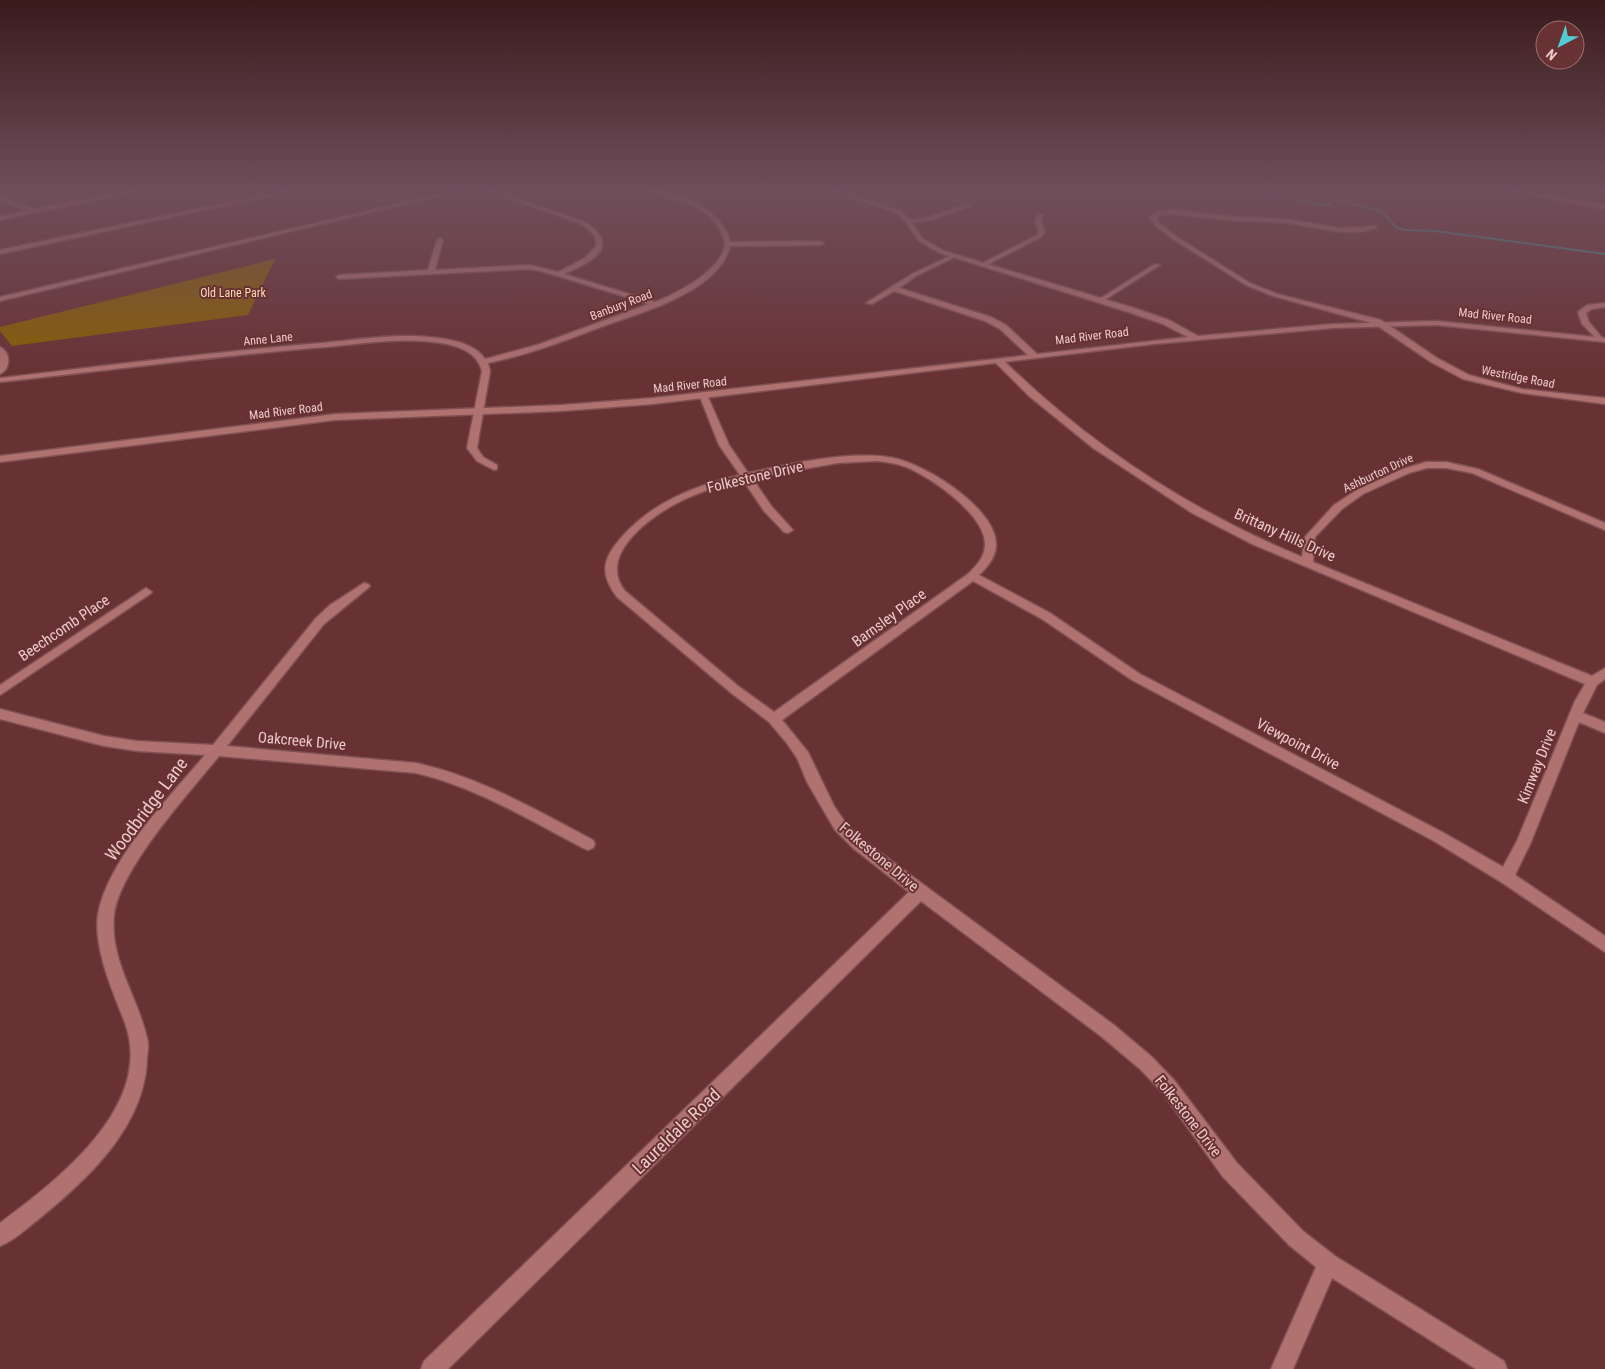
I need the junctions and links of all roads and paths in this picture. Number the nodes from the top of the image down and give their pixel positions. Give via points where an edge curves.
1 (199, 252) edge
2 (437, 252) edge
3 (595, 252) edge
4 (725, 252) edge
5 (944, 252) edge
6 (1008, 252) edge
7 (1196, 252) edge
8 (954, 256) junction
9 (983, 265) junction
10 (1157, 265) dead end
11 (431, 271) junction
12 (558, 274) junction
13 (339, 277) dead end
14 (893, 288) junction
15 (0, 299) edge
16 (1101, 300) junction
17 (870, 303) dead end
18 (655, 304) junction
19 (1605, 305) edge
20 (1382, 323) junction
21 (1196, 338) junction
22 (1602, 340) edge
23 (0, 349) edge
24 (1034, 356) junction
25 (998, 361) junction
26 (484, 362) junction
27 (0, 372) edge
28 (0, 380) edge
29 (704, 397) junction
30 (1605, 401) edge
31 (479, 411) junction
32 (0, 459) edge
33 (494, 467) dead end
34 (745, 476) junction
35 (984, 524) joint
36 (1605, 527) edge
37 (788, 530) dead end
38 (1307, 563) junction
39 (972, 576) junction
40 (364, 586) dead end
41 (146, 592) dead end
42 (1605, 672) edge
43 (1593, 682) junction
44 (0, 691) edge
45 (0, 714) edge
46 (1576, 715) junction
47 (774, 720) junction
48 (1605, 728) edge
49 (216, 751) junction
50 (588, 844) dead end
51 (1506, 877) junction
52 (920, 892) junction
53 (1605, 945) edge
54 (0, 1236) edge
55 (1328, 1263) junction
56 (432, 1369) edge
57 (1282, 1369) edge
58 (1496, 1369) edge

1 - 15 street
2 - 11 street
3 - 12 street
4 - 18 street, Banbury Road via 720,263 705,277
5 - 8 street
6 - 9 street
7 - 20 street, Mad River Road via 1259,289
8 - 9 street
8 - 14 street
9 - 16 street
10 - 16 street
11 - 12 street via 520,266
11 - 13 street
12 - 18 street
14 - 17 street
14 - 24 street via 996,323
16 - 21 street via 1159,320
18 - 26 street, Banbury Road via 539,347
19 - 22 street via 1582,312 1585,322
20 - 21 street, Mad River Road
20 - 22 street, Mad River Road via 1454,324
20 - 30 street, Westridge Road via 1445,367 1478,381 1522,391
21 - 24 street, Mad River Road
23 - 27 street via 5,361
24 - 25 street, Mad River Road
25 - 29 street, Mad River Road
25 - 38 street, Brittany Hills Drive via 1053,412 1153,484 1196,512
26 - 28 street, Anne Lane via 471,350 449,342 394,340
26 - 31 street via 486,371
29 - 31 street, Mad River Road
29 - 34 street via 724,445
31 - 32 street, Mad River Road via 335,418
31 - 33 street via 472,448 480,459
34 - 35 street, Folkestone Drive via 864,458 898,462 913,466 938,481
34 - 37 street via 768,509
34 - 47 street, Folkestone Drive via 683,496 650,516 628,535 615,553 609,576 621,594
35 - 39 street, Barnsley Place via 991,538 991,548 986,561
36 - 38 street, Ashburton Drive via 1475,470 1426,465 1360,492 1338,507 1310,537
38 - 43 street, Brittany Hills Drive
39 - 47 street, Barnsley Place
39 - 51 street, Viewpoint Drive via 1054,621 1136,677 1439,837
40 - 49 street, Woodbridge Lane via 320,621
41 - 44 street, Beechcomb Place
42 - 43 street, Kimway Drive
43 - 46 street, Kimway Drive
45 - 49 street, Oakcreek Drive via 104,741
46 - 48 street
46 - 51 street, Kimway Drive via 1524,842
47 - 52 street, Folkestone Drive via 803,756 840,826
49 - 50 street, Oakcreek Drive via 362,762 438,773 495,795
49 - 54 street, Woodbridge Lane via 125,867 106,912 106,936 139,1046 137,1076 127,1105 87,1162 54,1195
51 - 53 street, Viewpoint Drive
52 - 55 street, Folkestone Drive via 1108,1031 1146,1063 1168,1086 1230,1170 1296,1238
52 - 56 street, Laureldale Road
55 - 57 street
55 - 58 street, Folkestone Drive

